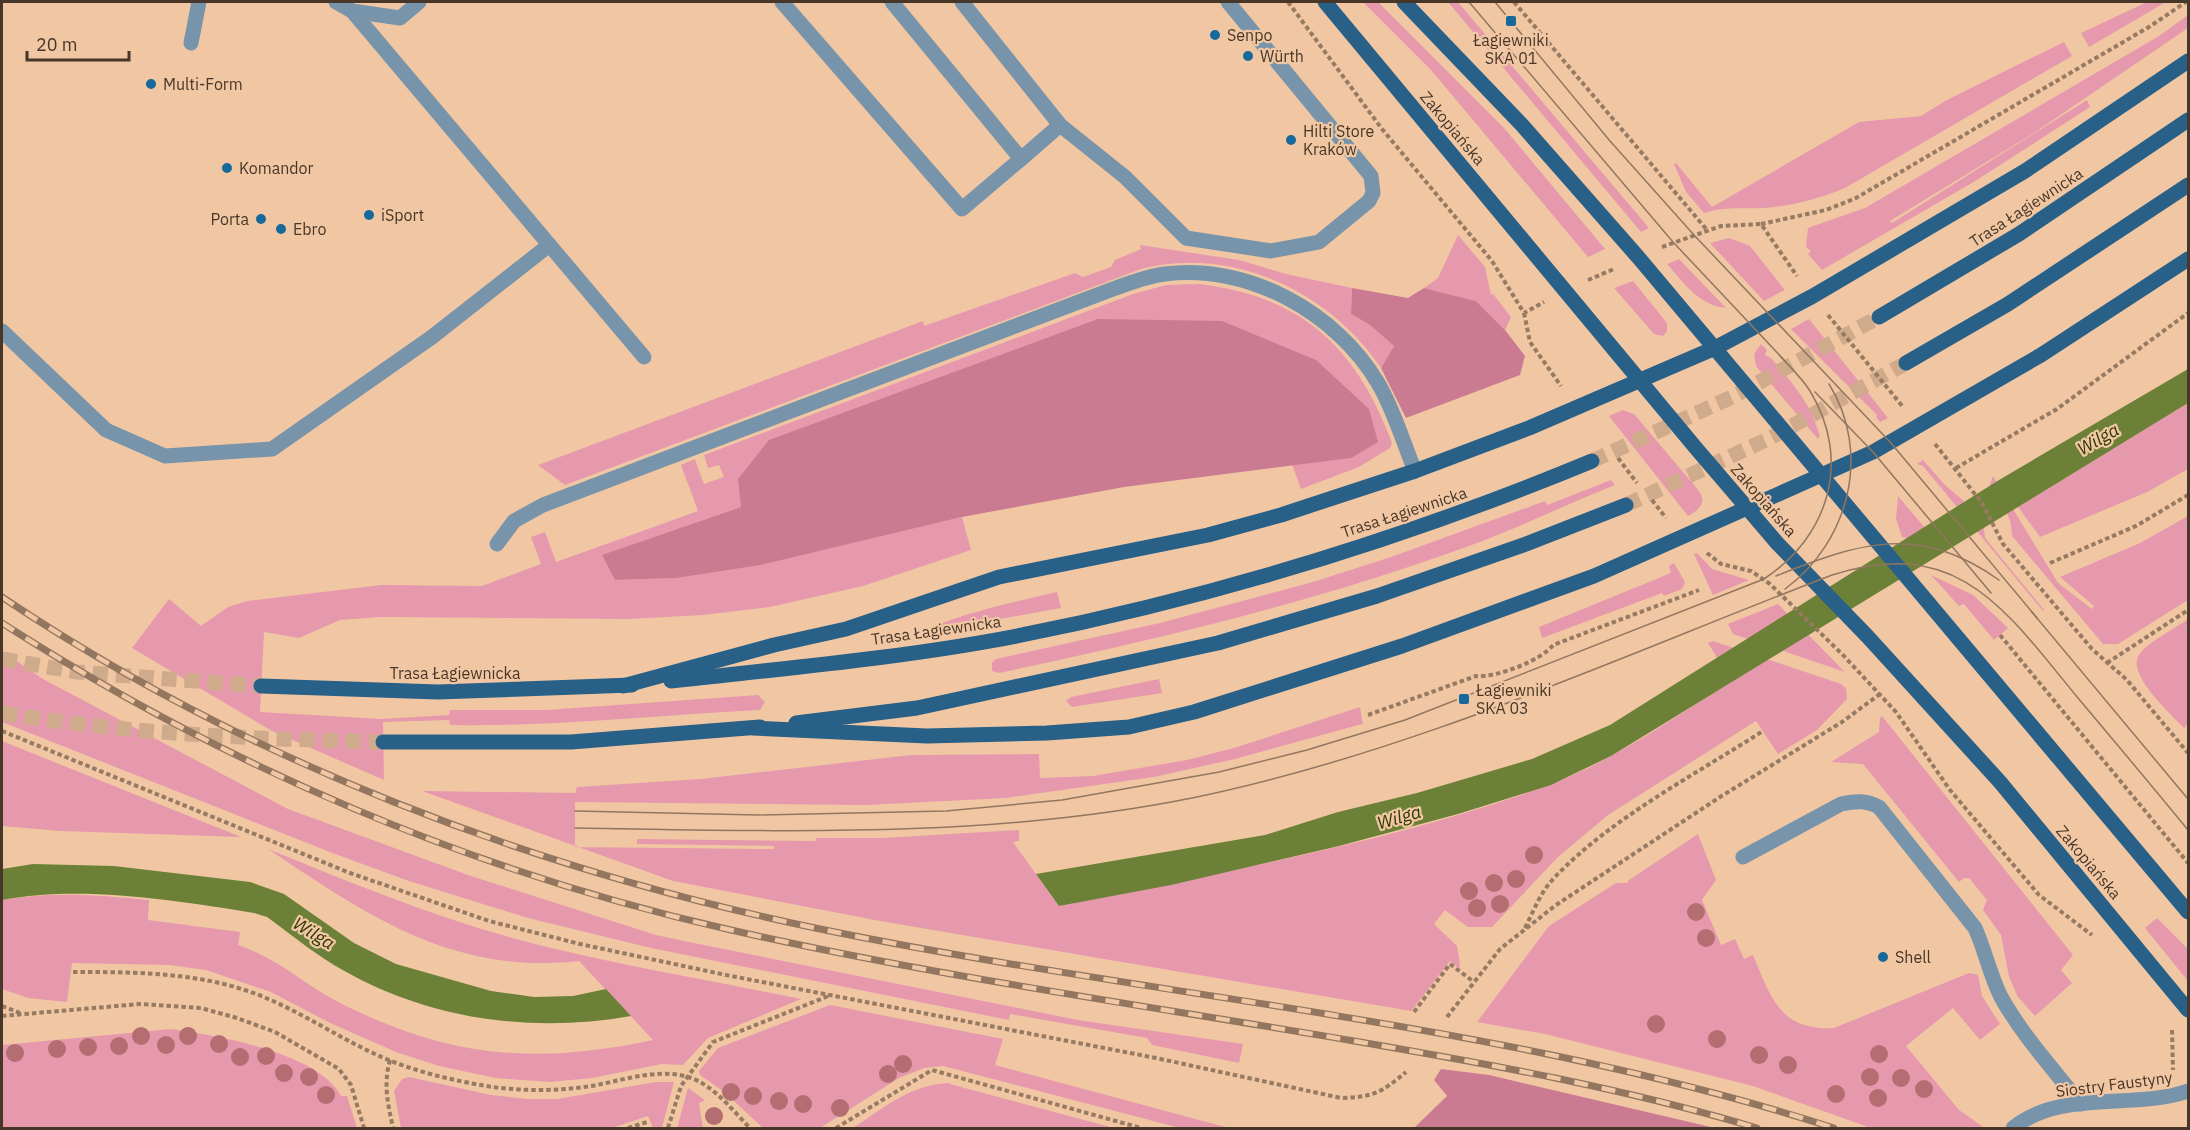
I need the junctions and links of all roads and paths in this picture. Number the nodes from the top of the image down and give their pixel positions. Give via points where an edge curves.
1 (199, 2) edge
2 (336, 2) edge
3 (419, 2) edge
4 (783, 2) edge
5 (892, 2) edge
6 (962, 2) edge
7 (1228, 2) edge
8 (1288, 2) edge
9 (1325, 2) edge
10 (1404, 2) edge
11 (1514, 2) edge
12 (2186, 2) edge
13 (352, 11) junction
14 (191, 43) dead end
15 (2188, 61) edge
16 (2188, 120) edge
17 (1060, 125) junction
18 (1021, 159) junction
19 (2188, 185) edge
20 (1761, 224) junction
21 (1707, 230) junction
22 (548, 246) junction
23 (1653, 250) dead end
24 (2188, 259) edge
25 (1620, 266) dead end
26 (1602, 274) dead end
27 (1802, 282) dead end
28 (1542, 303) dead end
29 (1825, 311) dead end
30 (1524, 313) junction
31 (2188, 313) edge
32 (1879, 317) tunnel mouth
33 (2, 331) edge
34 (1715, 348) junction
35 (644, 357) dead end
36 (1905, 363) tunnel mouth
37 (1548, 369) dead end
38 (1639, 382) junction
39 (1905, 410) dead end
40 (1611, 450) dead end
41 (1940, 450) dead end
42 (1592, 460) tunnel mouth
43 (1956, 468) junction
44 (1415, 471) junction
45 (1823, 476) junction
46 (1641, 487) dead end
47 (2188, 495) edge
48 (1648, 496) dead end
49 (1626, 505) tunnel mouth
50 (1749, 510) junction
51 (1670, 524) dead end
52 (496, 544) dead end
53 (1704, 550) dead end
54 (2050, 563) dead end
55 (1699, 590) dead end
56 (2188, 610) edge
57 (2000, 635) dead end
58 (2108, 663) junction
59 (261, 686) tunnel mouth
60 (624, 686) junction
61 (1880, 693) junction
62 (1368, 715) dead end
63 (753, 728) junction
64 (2, 730) edge
65 (1763, 731) dead end
66 (383, 742) tunnel mouth
67 (2188, 753) edge
68 (1743, 857) dead end
69 (2188, 863) edge
70 (2188, 912) edge
71 (1524, 930) junction
72 (2095, 938) dead end
73 (73, 972) dead end
74 (1474, 982) junction
75 (831, 995) junction
76 (2, 1006) edge
77 (2188, 1011) edge
78 (1414, 1012) dead end
79 (20, 1013) junction
80 (2, 1016) edge
81 (1447, 1017) dead end
82 (2165, 1022) dead end
83 (390, 1060) junction
84 (1406, 1072) dead end
85 (2173, 1074) dead end
86 (686, 1077) junction
87 (2188, 1091) edge
88 (2081, 1104) junction
89 (647, 1122) dead end
90 (364, 1128) edge
91 (393, 1128) edge
92 (628, 1128) edge
93 (668, 1128) edge
94 (750, 1128) edge
95 (836, 1128) edge
96 (1142, 1128) edge
97 (2013, 1128) edge

1 - 14 street
2 - 13 street
3 - 13 street via 400,18
4 - 18 street via 962,209
5 - 18 street
6 - 17 street
7 - 17 street via 1371,176 1373,193 1369,201 1319,242 1271,251 1186,238 1125,177
8 - 30 path via 1382,129 1491,261
9 - 38 main road, Zakopiańska
10 - 34 main road via 1522,124
11 - 21 path
12 - 20 path via 1856,198 1826,210
13 - 22 street
15 - 34 main road via 2025,171 1814,296
16 - 32 main road, Trasa Łagiewnicka via 2019,234
17 - 18 street
19 - 36 main road via 2008,304
20 - 21 path
20 - 27 path
21 - 23 path
22 - 33 street via 432,337 272,449 165,456 106,430
22 - 35 street
24 - 45 main road via 2042,355 1891,443
25 - 26 path
28 - 30 path
29 - 39 path
30 - 37 path via 1530,342
31 - 43 path via 2057,409
34 - 38 main road
34 - 45 main road
38 - 44 main road
38 - 50 main road, Zakopiańska
40 - 46 path
41 - 43 path
42 - 60 main road, Trasa Łagiewnicka via 1451,516 1256,579 1163,604 943,648
43 - 58 path via 1982,503 2003,544 2092,650
44 - 52 street via 1377,382 1358,354 1326,323 1282,296 1251,283 1170,273 1113,289 543,505 514,521
44 - 60 main road via 1208,535 999,576 846,629
45 - 50 main road
45 - 70 main road
47 - 54 path via 2136,526
48 - 51 path
49 - 63 main road via 1399,589 1218,643 917,708
50 - 63 main road via 1484,618 1151,724 1047,733 927,736
50 - 77 main road, Zakopiańska via 2000,782
53 - 61 path via 1721,564 1750,571 1770,584
55 - 62 path via 1553,645 1547,654 1489,677 1476,676
56 - 58 path
57 - 69 path
58 - 67 path
59 - 60 main road, Trasa Łagiewnicka via 427,692
61 - 71 path via 1842,722 1556,904
61 - 72 path via 1950,790 2039,895
63 - 66 main road via 571,742
64 - 75 path via 351,873 489,921
65 - 71 path via 1599,840 1556,876
68 - 88 street via 1841,804 1862,802 1880,807 1975,928 2000,994 2013,1016
71 - 74 path via 1500,949
73 - 83 path via 154,973 228,985 266,997
74 - 78 path via 1450,964
74 - 81 path
75 - 84 path via 1341,1098 1369,1097
75 - 86 path via 713,1042
76 - 79 path
79 - 80 path
79 - 90 path via 149,1004 201,1008 237,1018 275,1032 339,1069 351,1084
82 - 85 path via 2172,1030
83 - 86 path via 510,1089 583,1088 665,1074
83 - 91 path via 385,1092
86 - 93 path
86 - 94 path via 712,1092
87 - 88 street, Siostry Faustyny via 2166,1097
88 - 97 street, Siostry Faustyny via 2045,1111
89 - 92 path
95 - 96 path via 932,1070

